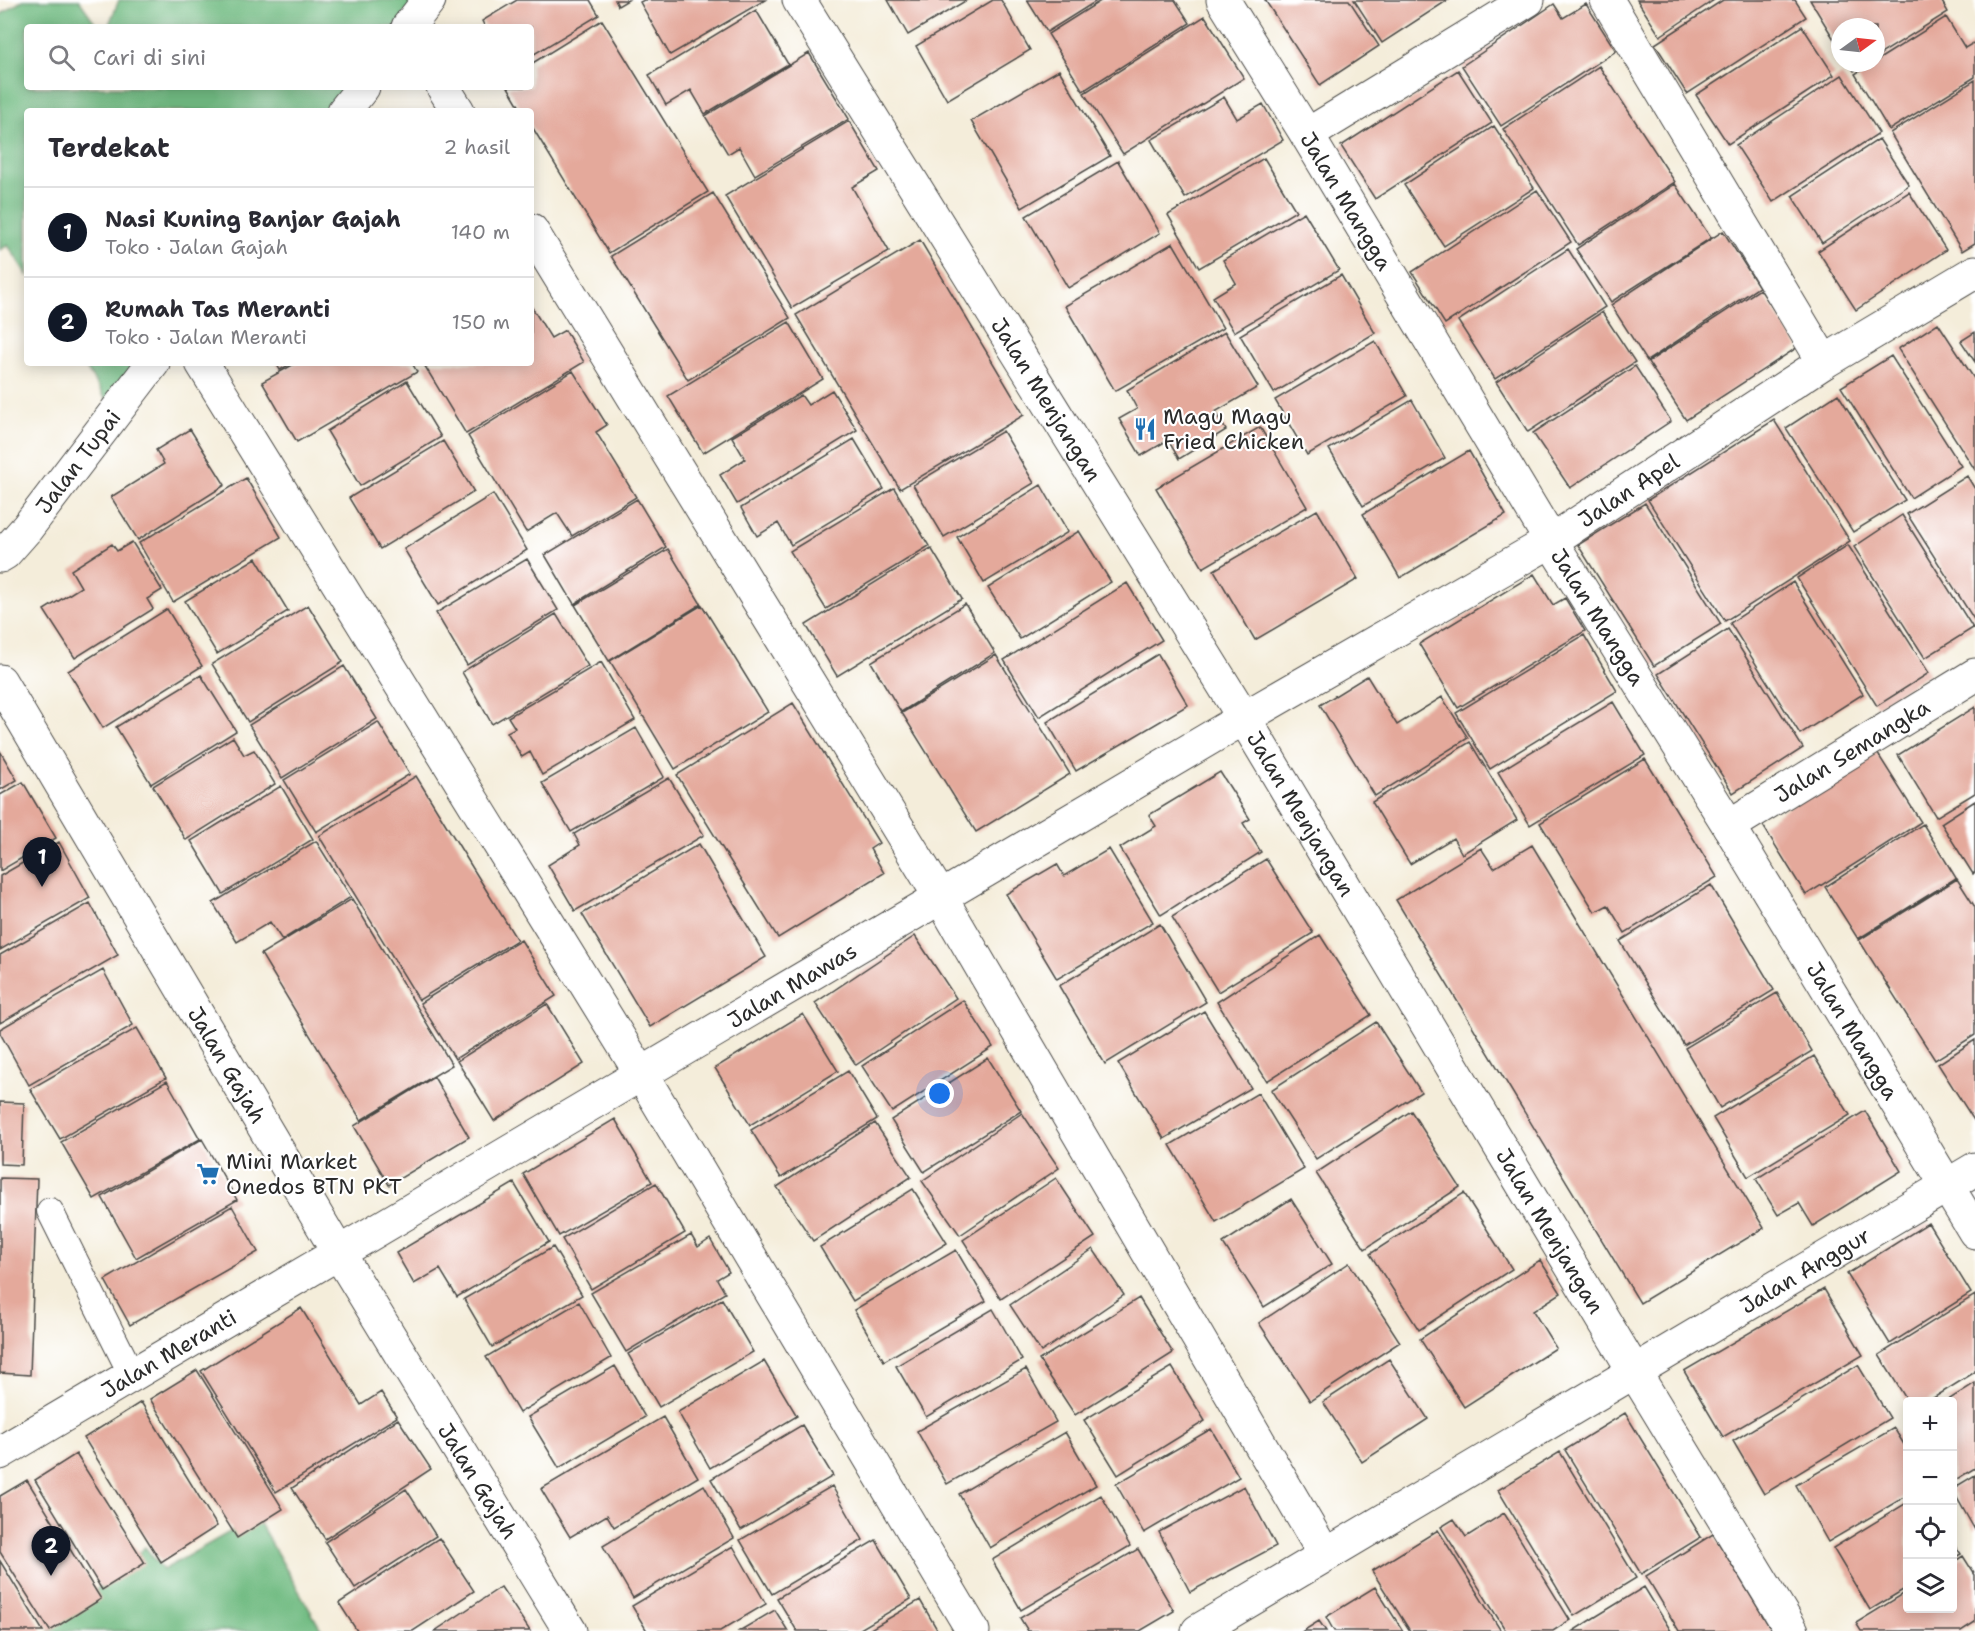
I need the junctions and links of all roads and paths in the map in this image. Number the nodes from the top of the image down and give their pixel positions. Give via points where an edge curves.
1 (429, 0) edge
2 (799, 0) edge
3 (1223, 0) edge
4 (1528, 0) edge
5 (1607, 0) edge
6 (410, 24) edge
7 (361, 90) edge
8 (445, 90) edge
9 (346, 108) edge
10 (456, 108) edge
11 (1307, 135) junction
12 (534, 235) edge
13 (1975, 272) edge
14 (1824, 362) junction
15 (151, 366) edge
16 (204, 366) edge
17 (1551, 541) junction
18 (0, 556) edge
19 (1975, 675) edge
20 (0, 681) edge
21 (1244, 718) junction
22 (1729, 826) junction
23 (941, 898) junction
24 (642, 1075) junction
25 (1975, 1169) edge
26 (1947, 1185) junction
27 (50, 1211) dead end
28 (1975, 1232) edge
29 (338, 1252) junction
30 (1634, 1371) junction
31 (132, 1375) junction
32 (0, 1453) edge
33 (1325, 1555) junction
34 (570, 1631) edge
35 (973, 1631) edge
36 (1198, 1631) edge
37 (1792, 1631) edge

1 - 6 street
2 - 21 street, Jalan Menjangan
3 - 11 street, Jalan Mangga
4 - 11 street
5 - 14 street
7 - 9 street
8 - 10 street
11 - 17 street, Jalan Mangga
12 - 23 street
13 - 14 street, Jalan Apel
14 - 17 street, Jalan Apel
15 - 18 street, Jalan Tupai via 27,528
16 - 24 street
17 - 21 street, Jalan Apel
17 - 22 street, Jalan Mangga
19 - 22 street, Jalan Semangka
20 - 29 street, Jalan Gajah
21 - 23 street, Jalan Mawas
21 - 30 street, Jalan Menjangan
22 - 26 street, Jalan Mangga
23 - 24 street, Jalan Mawas
23 - 33 street
24 - 29 street, Jalan Mawas
24 - 35 street
25 - 26 street, Jalan Anggur
26 - 28 street, Jalan Mangga
26 - 30 street, Jalan Anggur
27 - 31 lane
29 - 31 street, Jalan Meranti
29 - 34 street, Jalan Gajah
30 - 33 street, Jalan Anggur
30 - 37 street, Jalan Menjangan
31 - 32 street, Jalan Meranti
33 - 36 street, Jalan Anggur

